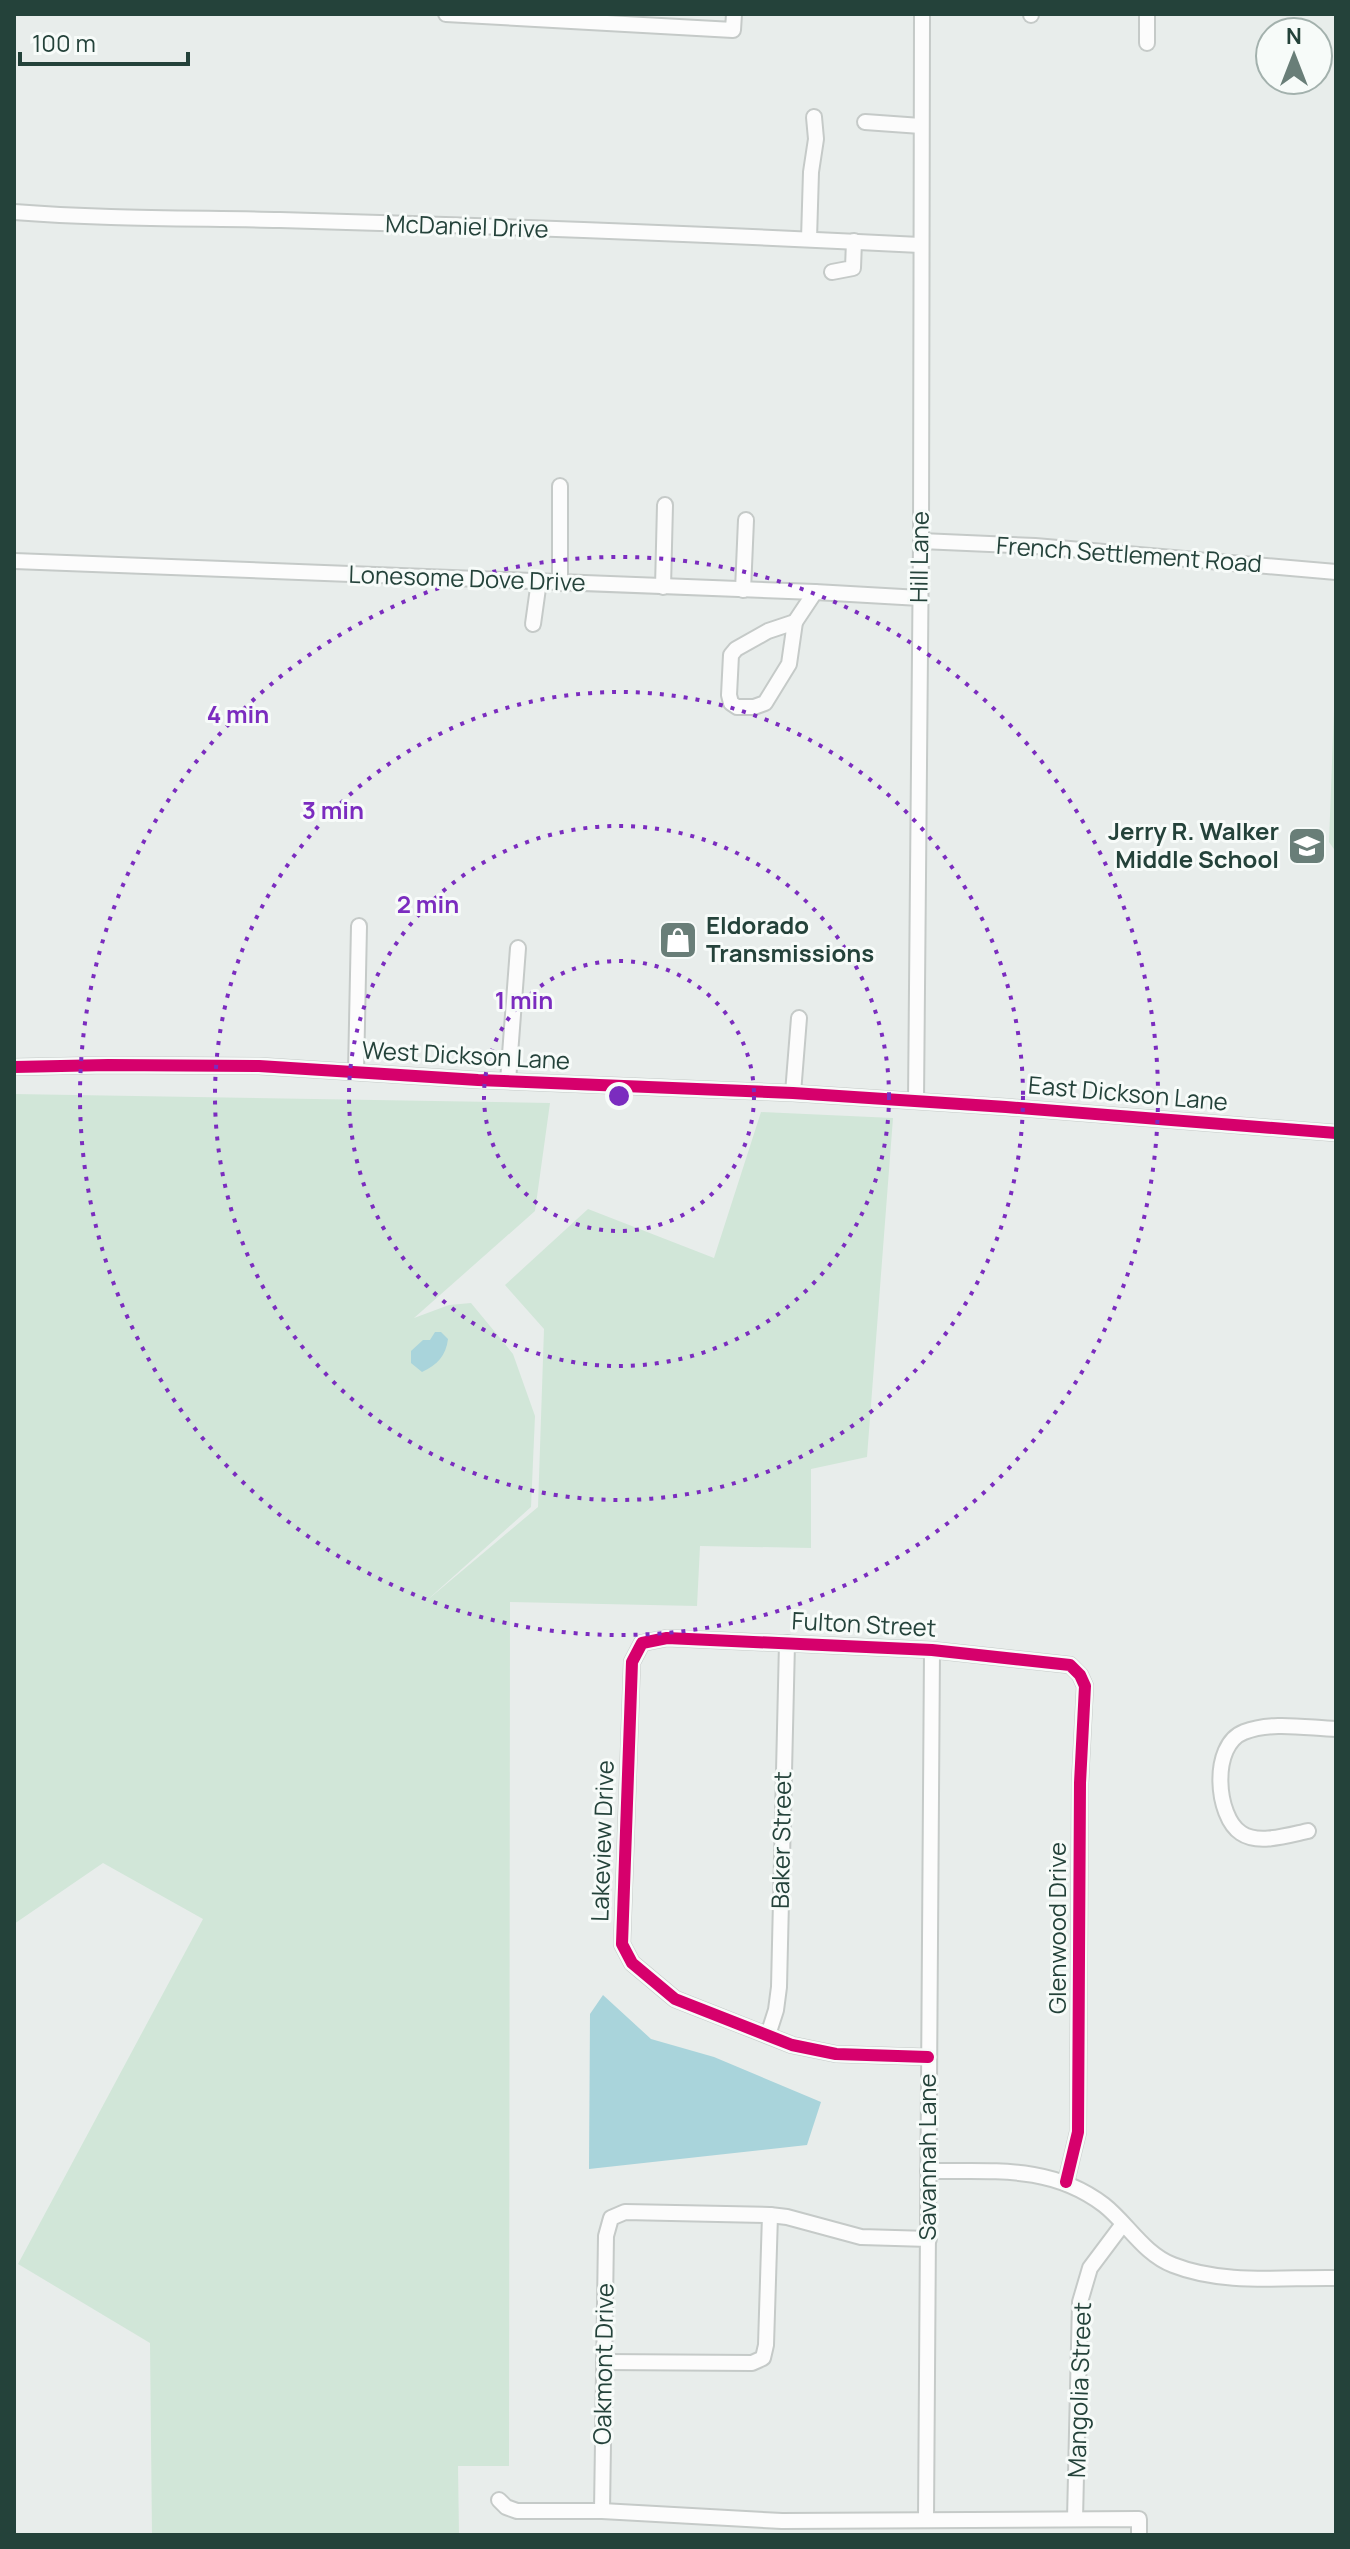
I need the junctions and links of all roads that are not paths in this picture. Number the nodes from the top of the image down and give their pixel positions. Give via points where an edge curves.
1 (448, 14) edge
2 (734, 14) edge
3 (922, 14) edge
4 (1147, 14) edge
5 (591, 18) edge
6 (1147, 43) dead end
7 (814, 117) dead end
8 (865, 122) dead end
9 (921, 126) junction
10 (14, 212) edge
11 (809, 239) junction
12 (854, 241) junction
13 (920, 245) junction
14 (832, 272) dead end
15 (560, 486) dead end
16 (665, 505) dead end
17 (746, 520) dead end
18 (921, 541) junction
19 (14, 561) edge
20 (1336, 572) edge
21 (539, 581) junction
22 (560, 583) junction
23 (663, 587) junction
24 (743, 590) junction
25 (815, 592) junction
26 (920, 598) junction
27 (795, 622) junction
28 (533, 624) dead end
29 (359, 926) dead end
30 (518, 948) dead end
31 (799, 1018) dead end
32 (14, 1067) edge
33 (356, 1072) junction
34 (508, 1081) junction
35 (793, 1093) junction
36 (916, 1101) junction
37 (1336, 1133) edge
38 (642, 1643) joint
39 (787, 1643) junction
40 (932, 1650) junction
41 (1080, 1675) joint
42 (1336, 1729) edge
43 (1308, 1831) dead end
44 (768, 2035) junction
45 (928, 2057) junction
46 (928, 2171) junction
47 (1066, 2182) junction
48 (770, 2215) junction
49 (1123, 2224) junction
50 (929, 2239) junction
51 (1336, 2278) edge
52 (604, 2362) junction
53 (499, 2500) dead end
54 (602, 2511) junction
55 (926, 2519) junction
56 (1075, 2519) junction
57 (1139, 2535) edge

1 - 5 street
2 - 5 street via 733,30
3 - 9 street, Hill Lane
4 - 6 street
7 - 11 street
8 - 9 street
9 - 13 street, Hill Lane
10 - 11 street, McDaniel Drive
11 - 12 street, McDaniel Drive
12 - 13 street, McDaniel Drive
12 - 14 street via 853,268
13 - 18 street, Hill Lane
15 - 22 street
16 - 23 street
17 - 24 street
18 - 20 street, French Settlement Road
18 - 26 street, Hill Lane
19 - 21 street, Lonesome Dove Drive
21 - 22 street, Lonesome Dove Drive
21 - 28 street
22 - 23 street, Lonesome Dove Drive
23 - 24 street, Lonesome Dove Drive
24 - 25 street, Lonesome Dove Drive
25 - 26 street, Lonesome Dove Drive
25 - 27 street
26 - 36 street, Hill Lane
27 - 27 street via 789,664 765,703 731,703 731,655 768,631
29 - 33 street
30 - 34 street
31 - 35 street
32 - 33 street, West Dickson Lane via 246,1066
33 - 34 street, West Dickson Lane
34 - 35 street, West Dickson Lane
35 - 36 street, West Dickson Lane
36 - 37 street, East Dickson Lane
38 - 39 street, Fulton Street via 667,1638
38 - 44 street, Lakeview Drive via 632,1662 622,1944 632,1963 675,1999
39 - 40 street, Fulton Street
39 - 44 street, Baker Street via 779,1987
40 - 41 street, Fulton Street via 1070,1665
40 - 45 street, Savannah Lane
41 - 47 street, Glenwood Drive via 1085,1686 1078,2132
42 - 43 street via 1266,1726 1241,1733 1224,1749 1222,1794 1232,1825 1243,1835 1262,1838
44 - 45 street, Lakeview Drive via 836,2054
45 - 46 street, Savannah Lane
46 - 47 street via 1030,2173
46 - 50 street, Savannah Lane
47 - 49 street via 1104,2205
48 - 50 street via 861,2237
48 - 52 street via 763,2358 752,2363
48 - 52 street, Oakmont Drive via 625,2212 611,2218 606,2236
49 - 51 street via 1168,2264 1195,2273
49 - 56 street, Mangolia Street via 1090,2268 1080,2302
50 - 55 street, Savannah Lane
52 - 54 street, Oakmont Drive
53 - 54 street via 517,2511
54 - 55 street via 782,2521
55 - 56 street
56 - 57 street via 1139,2519

